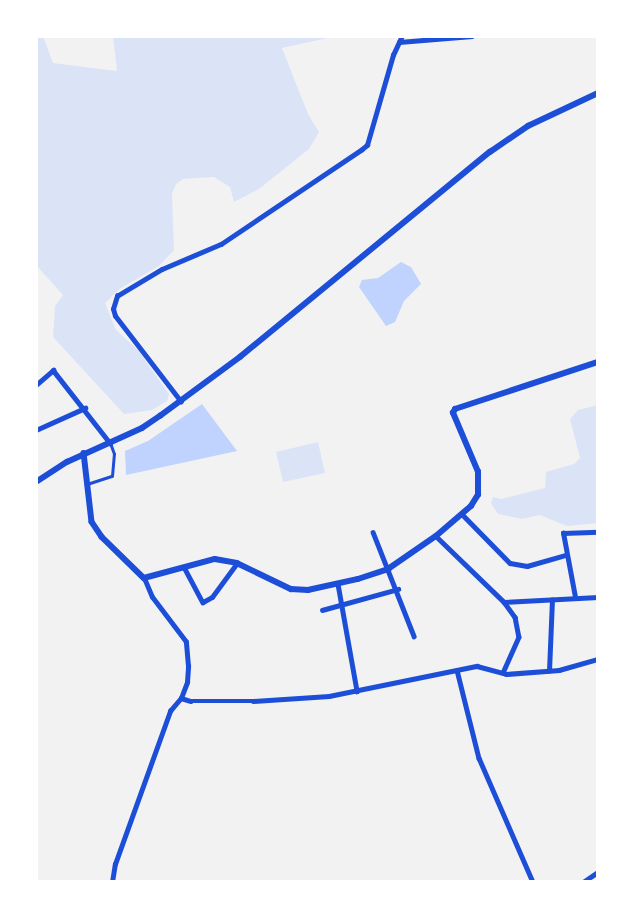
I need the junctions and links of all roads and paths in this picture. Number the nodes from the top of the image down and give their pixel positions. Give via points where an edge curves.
1 (402, 36) edge
2 (472, 36) edge
3 (399, 42) junction
4 (598, 93) edge
5 (598, 362) edge
6 (36, 385) edge
7 (180, 402) junction
8 (85, 408) junction
9 (36, 430) edge
10 (110, 443) junction
11 (84, 454) junction
12 (36, 482) edge
13 (86, 484) junction
14 (464, 515) junction
15 (373, 532) dead end
16 (598, 532) edge
17 (436, 536) junction
18 (565, 555) junction
19 (236, 563) junction
20 (184, 567) junction
21 (388, 568) junction
22 (144, 578) junction
23 (338, 584) junction
24 (398, 589) junction
25 (575, 597) junction
26 (598, 597) edge
27 (552, 600) junction
28 (504, 602) junction
29 (343, 604) junction
30 (322, 610) dead end
31 (414, 636) dead end
32 (598, 659) edge
33 (457, 670) junction
34 (549, 671) junction
35 (502, 673) junction
36 (357, 690) junction
37 (181, 698) junction
38 (598, 872) edge
39 (112, 882) edge
40 (533, 882) edge
41 (583, 882) edge

1 - 3 street
2 - 3 street
3 - 7 street via 373,127 361,150 220,244 162,269 117,296 113,309 115,316
4 - 7 street via 528,126 490,152
5 - 14 street via 455,409 453,413 480,482 478,495
6 - 8 street via 53,370
7 - 10 street via 142,428
8 - 9 street
8 - 10 street
10 - 11 street
10 - 13 lane via 114,454 112,476
11 - 12 street
11 - 13 street
13 - 22 street via 92,522 108,543
14 - 17 street
14 - 18 street via 510,563 527,566
15 - 21 street
16 - 18 street via 564,533
17 - 21 street
17 - 28 street
18 - 25 street
19 - 20 street via 214,559
19 - 20 street via 212,598 203,602
19 - 23 street via 291,589 308,590
20 - 22 street
21 - 23 street
21 - 24 street
22 - 37 street via 152,597 186,642 188,666
23 - 29 street
24 - 29 street
24 - 31 street
25 - 26 street
25 - 27 street
27 - 28 street
27 - 34 street
28 - 35 street via 515,617 519,631
29 - 30 street
29 - 36 street
32 - 34 street
33 - 35 street via 483,666
33 - 36 street
33 - 40 street via 479,758
34 - 35 street
36 - 37 street via 329,696 253,701 191,702
37 - 39 street via 170,711 115,864
38 - 41 street

